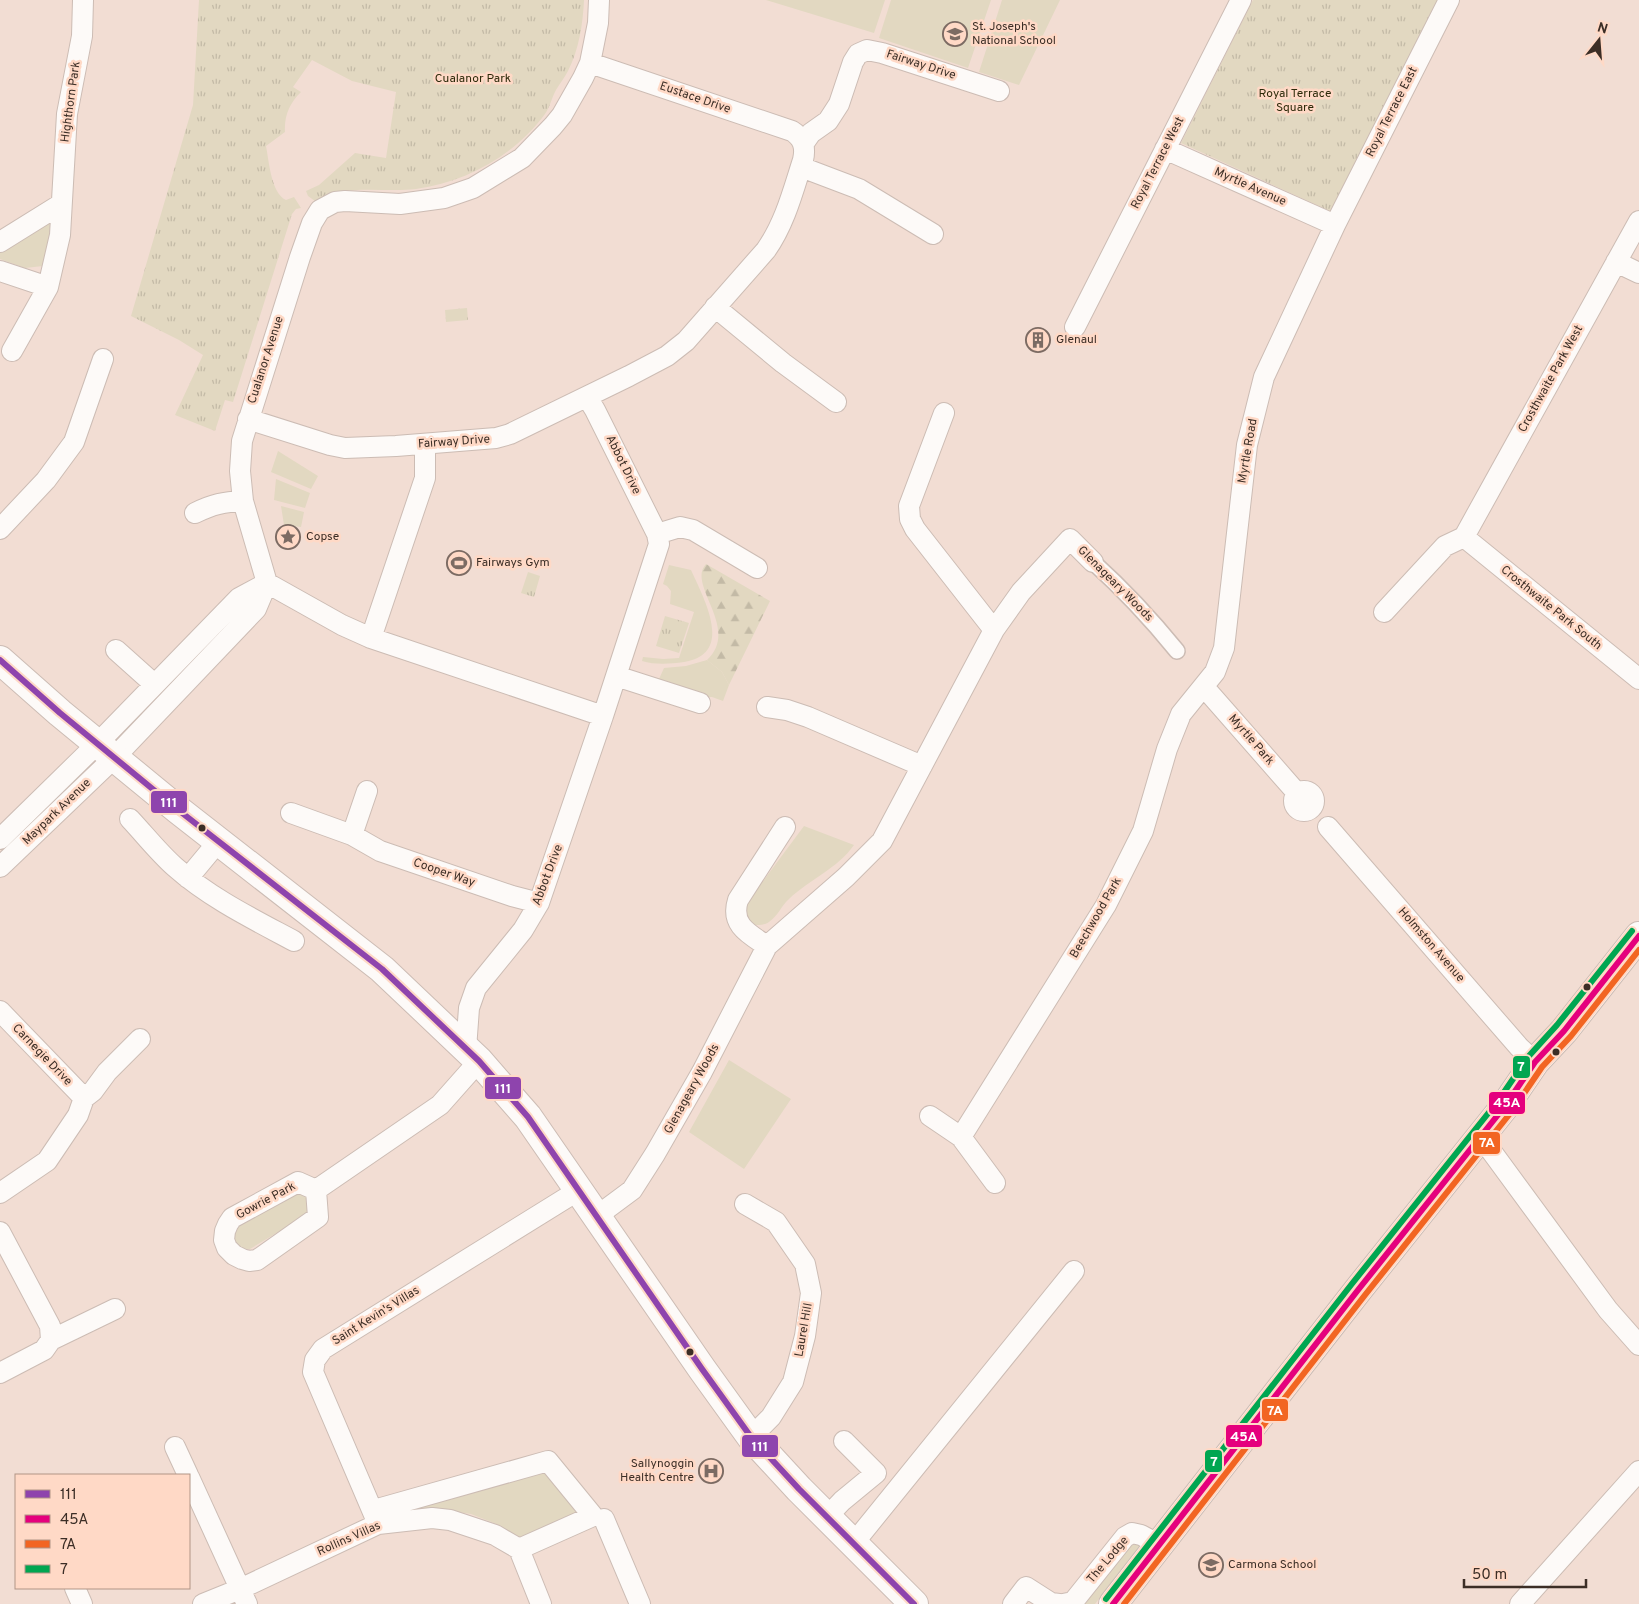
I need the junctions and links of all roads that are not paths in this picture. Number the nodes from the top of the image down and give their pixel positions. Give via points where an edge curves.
1 (83, 0) edge
2 (599, 0) edge
3 (1241, 0) edge
4 (1449, 0) edge
5 (590, 63) junction
6 (999, 91) dead end
7 (801, 139) junction
8 (1165, 149) junction
9 (801, 167) junction
10 (61, 204) junction
11 (1639, 222) edge
12 (1335, 225) junction
13 (933, 234) dead end
14 (0, 242) edge
15 (1616, 262) junction
16 (0, 271) edge
17 (1639, 273) edge
18 (48, 287) junction
19 (715, 308) junction
20 (1074, 326) dead end
21 (12, 351) dead end
22 (103, 359) dead end
23 (587, 397) junction
24 (836, 402) dead end
25 (944, 413) dead end
26 (248, 419) junction
27 (425, 444) junction
28 (243, 501) junction
29 (195, 513) dead end
30 (0, 529) edge
31 (657, 534) junction
32 (1464, 537) junction
33 (1093, 562) joint
34 (758, 568) dead end
35 (267, 583) junction
36 (1384, 612) dead end
37 (994, 630) junction
38 (371, 638) junction
39 (116, 650) dead end
40 (1177, 651) dead end
41 (0, 660) edge
42 (616, 676) junction
43 (1639, 679) edge
44 (154, 684) junction
45 (1204, 687) junction
46 (700, 703) dead end
47 (767, 707) dead end
48 (603, 716) junction
49 (106, 751) junction
50 (922, 766) junction
51 (367, 791) dead end
52 (1297, 793) dead end
53 (291, 813) dead end
54 (130, 819) dead end
55 (1328, 827) dead end
56 (785, 828) dead end
57 (352, 835) junction
58 (0, 839) edge
59 (218, 842) junction
60 (0, 867) edge
61 (188, 878) junction
62 (539, 903) junction
63 (1639, 936) edge
64 (294, 941) dead end
65 (767, 946) junction
66 (0, 1011) edge
67 (140, 1039) dead end
68 (473, 1055) junction
69 (1535, 1062) junction
70 (84, 1098) junction
71 (930, 1116) dead end
72 (1480, 1137) junction
73 (960, 1138) junction
74 (995, 1183) dead end
75 (316, 1190) junction
76 (579, 1190) junction
77 (0, 1193) edge
78 (745, 1204) dead end
79 (597, 1216) junction
80 (0, 1232) edge
81 (1074, 1271) dead end
82 (115, 1309) dead end
83 (51, 1340) junction
84 (1639, 1346) edge
85 (0, 1373) edge
86 (751, 1437) junction
87 (844, 1441) dead end
88 (175, 1446) dead end
89 (1639, 1471) edge
90 (187, 1474) edge
91 (190, 1480) edge
92 (376, 1517) junction
93 (599, 1518) junction
94 (826, 1518) junction
95 (853, 1544) junction
96 (1158, 1544) junction
97 (519, 1548) junction
98 (75, 1589) edge
99 (244, 1596) edge
100 (82, 1604) edge
101 (204, 1604) edge
102 (541, 1604) edge
103 (640, 1604) edge
104 (914, 1604) edge
105 (1013, 1604) edge
106 (1059, 1604) edge
107 (1063, 1604) edge
108 (1113, 1604) edge
109 (1520, 1604) edge

1 - 10 street, Highthorn Park via 82,36 67,114
2 - 5 street
3 - 8 street, Royal Terrace West
4 - 12 street, Royal Terrace East
5 - 7 street, Eustace Drive via 792,131
5 - 26 street, Cualanor Avenue via 553,126 527,153 497,174 465,191 429,201 385,205 344,201 320,210 312,224
6 - 7 street, Fairway Drive via 867,50 858,54 853,62 839,104 828,121
7 - 9 street, Fairway Drive via 805,153
8 - 12 street, Myrtle Avenue
8 - 20 street, Royal Terrace West
9 - 13 street via 859,189
9 - 19 street, Fairway Drive via 775,237
10 - 14 street
10 - 18 street, Highthorn Park via 60,235
11 - 15 street, Crosthwaite Park West
12 - 45 street, Myrtle Road via 1264,377 1247,445 1224,648 1215,672
15 - 17 street
15 - 32 street, Crosthwaite Park West
16 - 18 street
18 - 21 street, Highthorn Park
19 - 23 street, Fairway Drive via 686,341 667,356
19 - 24 street
22 - 30 street via 74,442 46,480
23 - 27 street, Fairway Drive via 510,434
23 - 31 street, Abbot Drive
25 - 37 street via 909,506 910,519
26 - 27 street, Fairway Drive via 338,448
26 - 28 street, Cualanor Avenue via 240,456
27 - 38 street via 425,478
28 - 29 street via 220,502
28 - 35 street, Cualanor Avenue
31 - 34 street via 680,527 694,530
31 - 42 street, Abbot Drive via 657,555
32 - 36 street via 1445,546
32 - 43 street, Crosthwaite Park South
33 - 37 street, Glenageary Woods via 1070,540 1021,592
33 - 40 street, Glenageary Woods via 1124,590
35 - 38 street
35 - 44 street via 239,598
35 - 49 street via 256,609
37 - 50 street, Glenageary Woods
38 - 48 street
39 - 44 street
41 - 49 main road
42 - 46 street
42 - 48 street, Abbot Drive
44 - 49 street
45 - 52 street, Myrtle Park
45 - 73 street, Beechwood Park via 1181,714 1167,748 1143,831 1106,905
47 - 50 street via 808,717
48 - 62 street, Abbot Drive
49 - 58 street, Maypark Avenue
49 - 59 main road
49 - 60 street, Maypark Avenue
50 - 65 street, Glenageary Woods via 882,841
51 - 57 street
53 - 57 street, Cooper Way
54 - 61 street
55 - 69 street, Holmston Avenue
56 - 65 street via 738,900 735,910 748,934
57 - 62 street, Cooper Way via 380,851
59 - 61 street
59 - 68 main road via 382,969
61 - 64 street
62 - 68 street, Abbot Drive via 523,930 476,988 469,1008
63 - 69 main road via 1564,1031
65 - 79 street, Glenageary Woods via 702,1072 655,1154 632,1190
66 - 70 street, Carnegie Drive
67 - 70 street
68 - 75 street, Gowrie Park via 440,1105
68 - 76 main road via 528,1117
69 - 72 main road
70 - 77 street via 78,1115 47,1161
71 - 73 street
72 - 84 street via 1608,1310
72 - 96 main road
73 - 74 street
75 - 75 street, Gowrie Park via 298,1182 232,1218 225,1231 227,1248 242,1260 257,1260 318,1217
76 - 79 main road
76 - 92 street, Saint Kevin's Villas via 323,1349 315,1360 313,1372
78 - 86 street, Laurel Hill via 776,1222 805,1264 811,1293 805,1336 793,1382 772,1417
79 - 86 main road
80 - 83 street via 50,1326
81 - 95 street
82 - 83 street
83 - 85 street via 44,1350
86 - 94 main road
87 - 94 street via 876,1473
88 - 90 street
89 - 109 street
91 - 99 street
92 - 93 street via 548,1461
92 - 97 street, Rollins Villas via 450,1520 495,1535
92 - 99 street, Rollins Villas
93 - 97 street
93 - 103 street
94 - 95 main road
95 - 104 main road
96 - 107 street, The Lodge via 1141,1534 1132,1533 1125,1537 1073,1602
96 - 108 main road
97 - 102 street
98 - 100 street
99 - 101 street, Rollins Villas
105 - 106 street via 1026,1587 1050,1603

